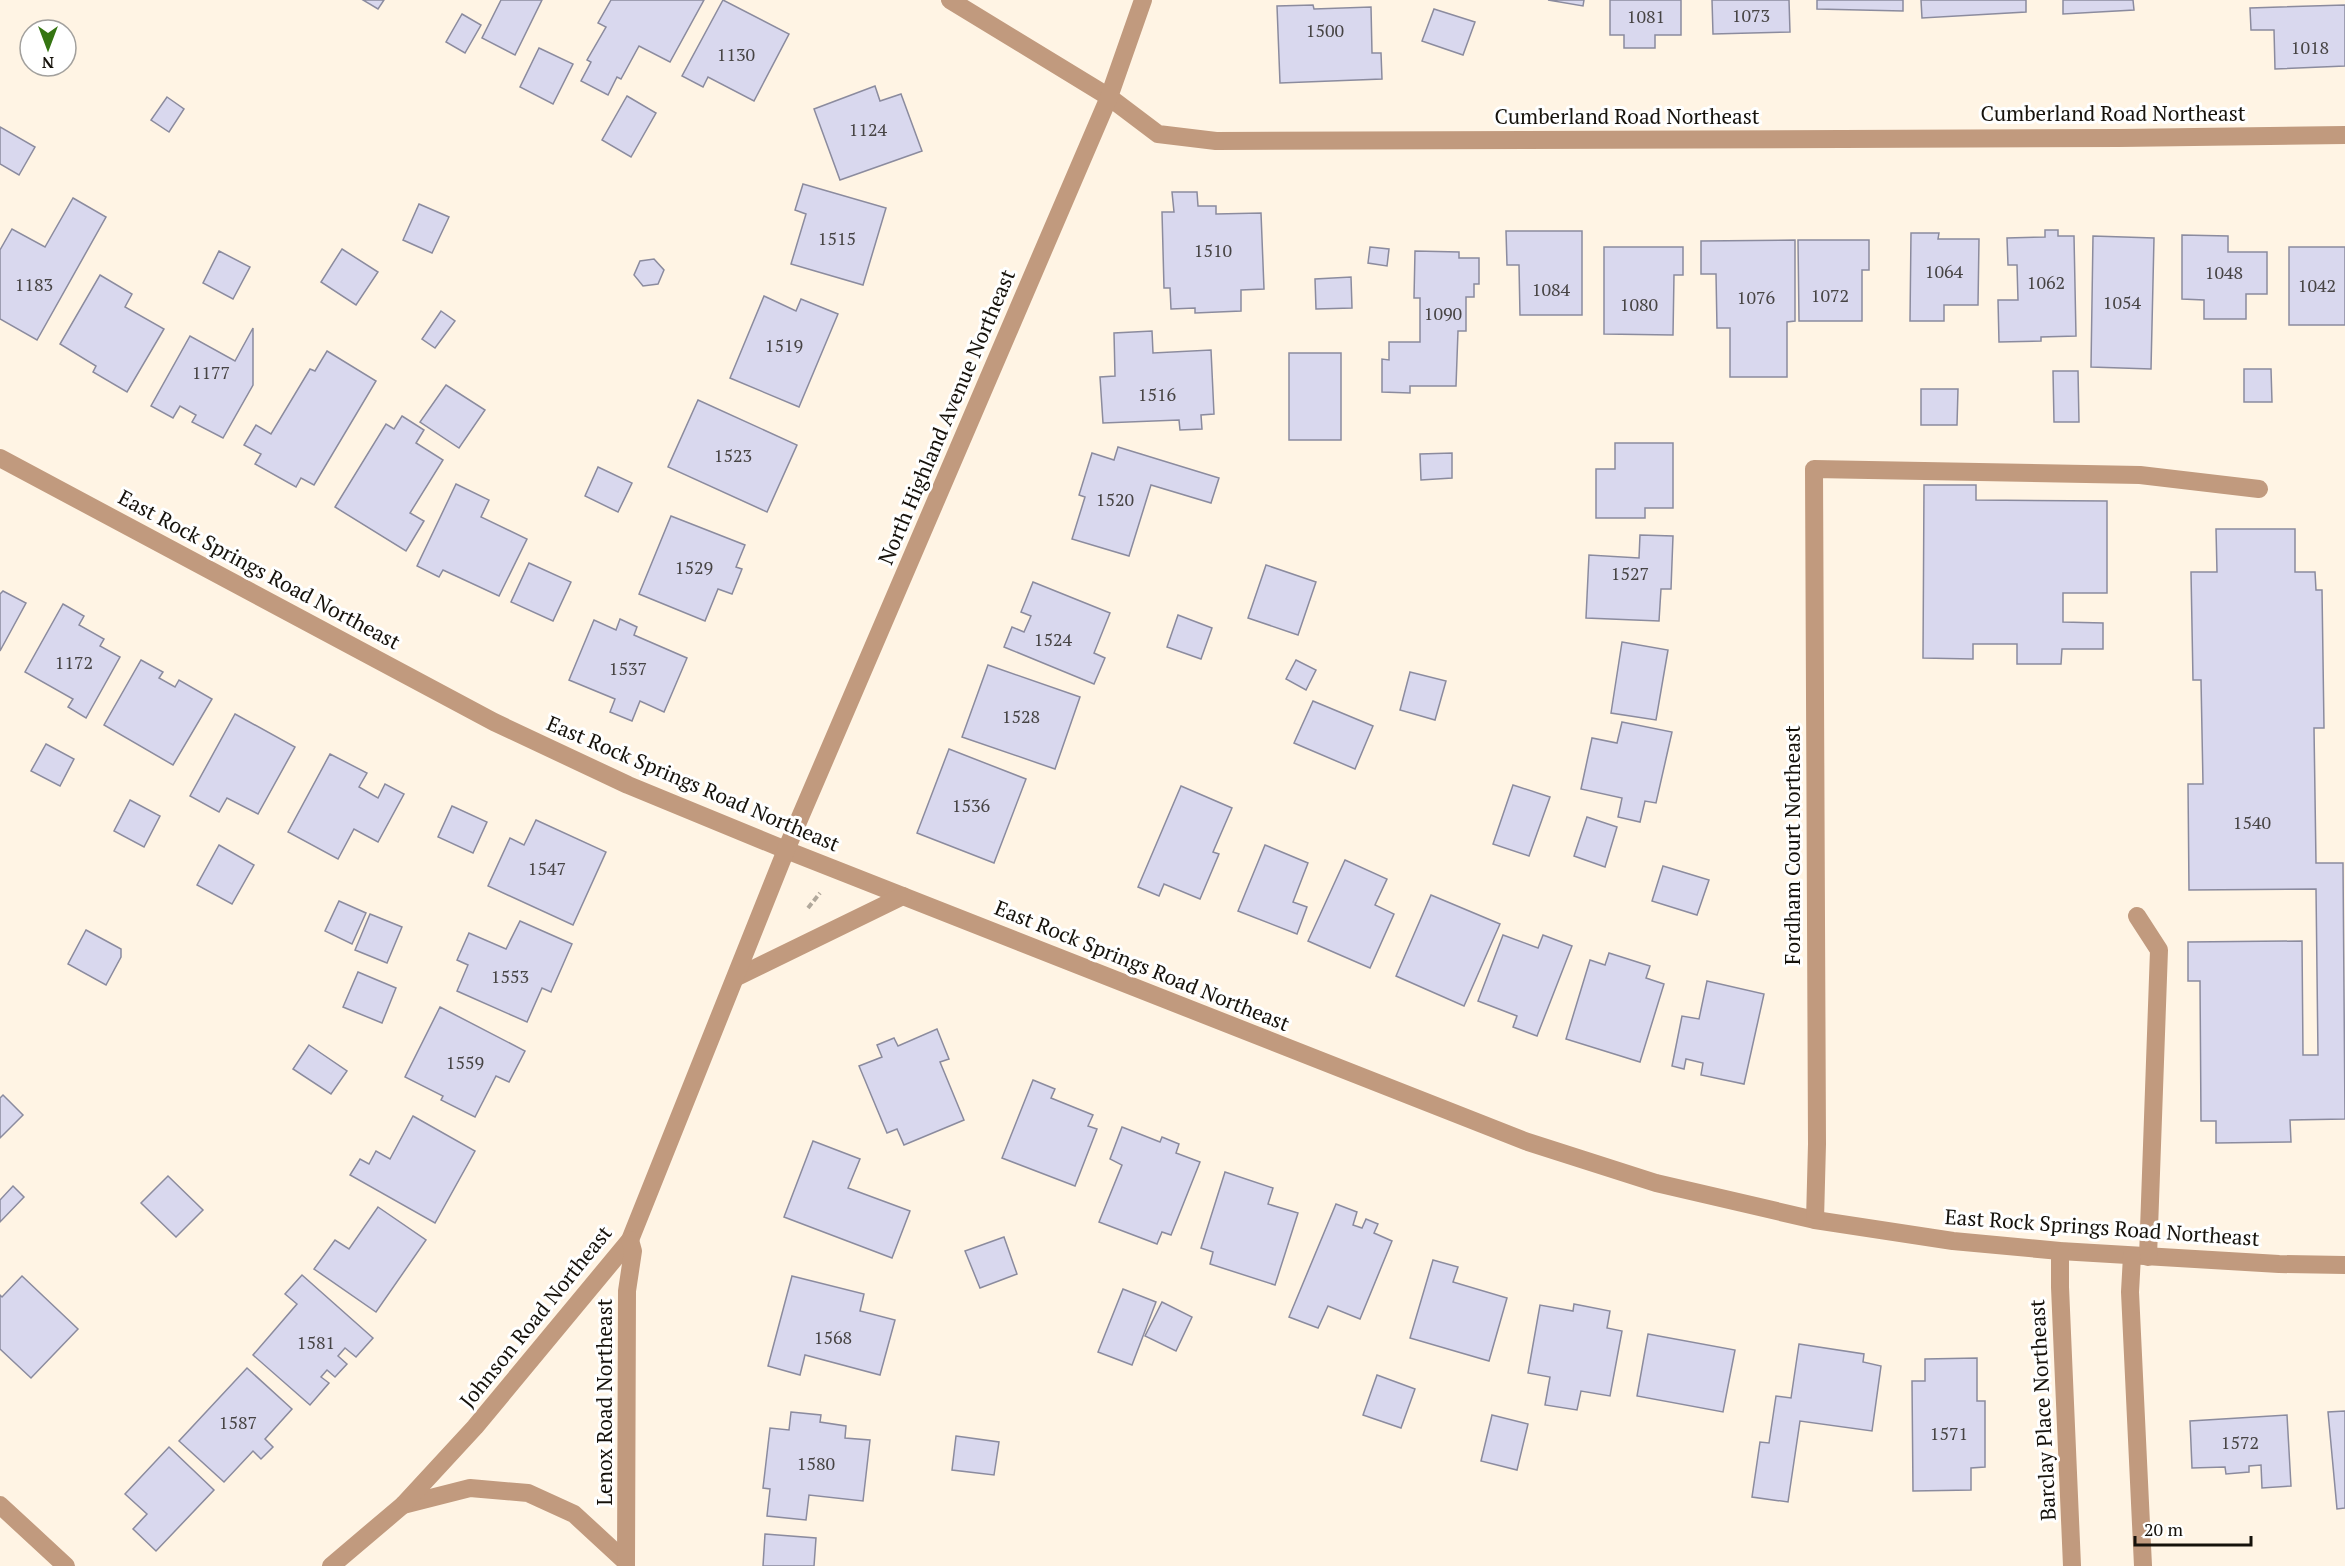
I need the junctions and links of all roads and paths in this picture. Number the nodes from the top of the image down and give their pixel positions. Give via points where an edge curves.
1 (950, 0) edge
2 (1143, 0) edge
3 (1109, 97) junction
4 (2345, 135) edge
5 (0, 458) edge
6 (2259, 489) dead end
7 (786, 850) junction
8 (821, 892) dead end
9 (903, 896) junction
10 (803, 913) dead end
11 (2137, 916) dead end
12 (736, 977) junction
13 (1815, 1220) junction
14 (630, 1240) junction
15 (2060, 1251) junction
16 (2140, 1256) junction
17 (2345, 1265) edge
18 (0, 1505) edge
19 (404, 1505) junction
20 (626, 1564) edge
21 (66, 1566) edge
22 (331, 1566) edge
23 (2072, 1566) edge
24 (2143, 1566) edge

1 - 3 street, Cumberland Road Northeast
2 - 3 street, North Highland Avenue Northeast
3 - 4 street, Cumberland Road Northeast via 1158,134 1216,141
3 - 7 street, North Highland Avenue Northeast
5 - 7 street, East Rock Springs Road Northeast via 494,722 628,785
6 - 13 street, Fordham Court Northeast via 2140,475 1814,469
7 - 9 street, East Rock Springs Road Northeast
7 - 12 street, Johnson Road Northeast
8 - 10 path
9 - 12 street
9 - 13 street, East Rock Springs Road Northeast via 1525,1141 1656,1183
11 - 16 street via 2159,950
12 - 14 street, Johnson Road Northeast
13 - 15 street, East Rock Springs Road Northeast
14 - 19 street, Johnson Road Northeast via 475,1427
14 - 20 street, Lenox Road Northeast via 633,1251 627,1291
15 - 16 street, East Rock Springs Road Northeast
15 - 23 street, Barclay Place Northeast
16 - 17 street, East Rock Springs Road Northeast
16 - 24 street via 2130,1292
18 - 21 street
19 - 20 street via 470,1488 528,1493 574,1514
19 - 22 street, Johnson Road Northeast

